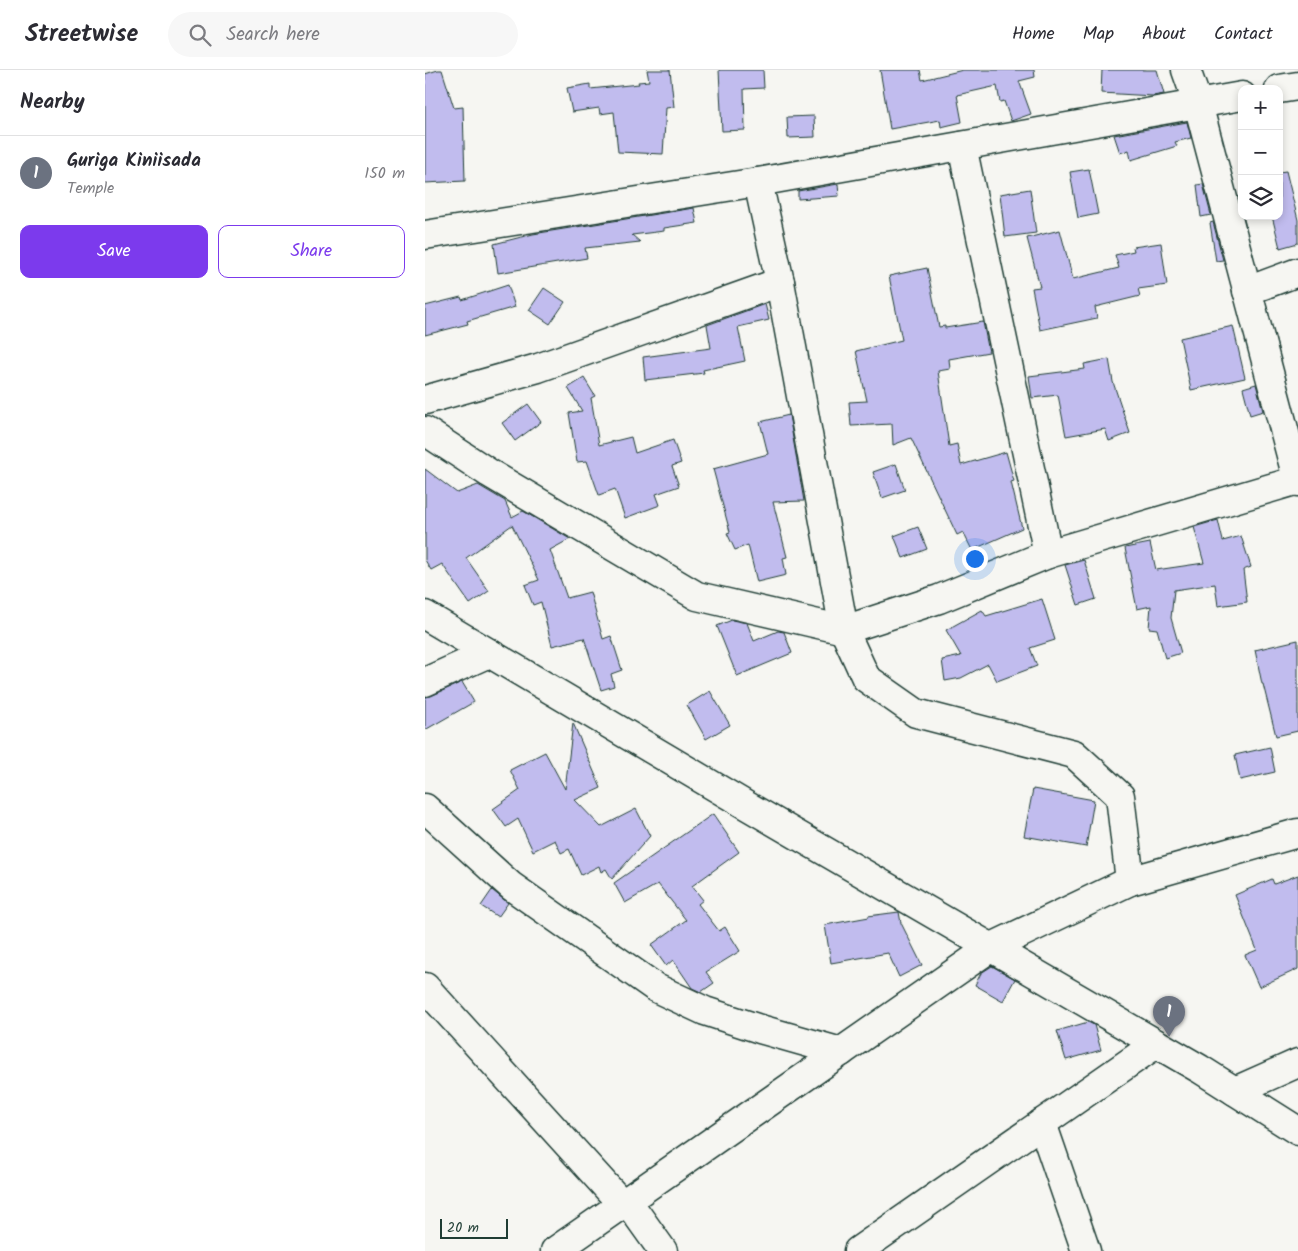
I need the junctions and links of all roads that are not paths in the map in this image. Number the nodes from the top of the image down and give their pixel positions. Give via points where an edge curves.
1 (1185, 70) edge
2 (1298, 86) edge
3 (1283, 89) edge
4 (1238, 97) edge
5 (1197, 104) junction
6 (962, 146) junction
7 (758, 182) junction
8 (425, 235) edge
9 (1298, 272) edge
10 (780, 282) junction
11 (1247, 291) junction
12 (425, 400) edge
13 (425, 431) edge
14 (1298, 481) edge
15 (1048, 554) junction
16 (425, 615) edge
17 (844, 630) junction
18 (489, 653) junction
19 (425, 682) edge
20 (425, 808) edge
21 (1298, 833) edge
22 (1130, 881) junction
23 (990, 948) junction
24 (425, 988) edge
25 (1156, 1044) junction
26 (841, 1052) junction
27 (1298, 1062) edge
28 (1235, 1091) junction
29 (1042, 1123) junction
30 (1298, 1131) edge
31 (626, 1203) junction
32 (555, 1251) edge
33 (663, 1251) edge
34 (858, 1251) edge
35 (1086, 1251) edge

1 - 5 street
2 - 3 street
4 - 5 street
5 - 6 street
5 - 11 street
6 - 7 street
6 - 15 street
7 - 8 street
7 - 10 street
9 - 11 street
10 - 12 street via 538,368
10 - 17 street
11 - 14 street
13 - 17 street via 489,473 697,596
14 - 15 street
15 - 17 street via 939,599
16 - 18 street
17 - 22 street via 866,678 917,713 1074,754 1120,796
18 - 19 street
18 - 23 street
20 - 26 street via 511,886 656,988 705,1011
21 - 22 street
22 - 23 street
23 - 25 street
23 - 26 street
24 - 31 street
25 - 28 street
25 - 29 street
26 - 31 street
27 - 28 street
28 - 30 street
29 - 34 street
29 - 35 street
31 - 32 street
31 - 33 street

